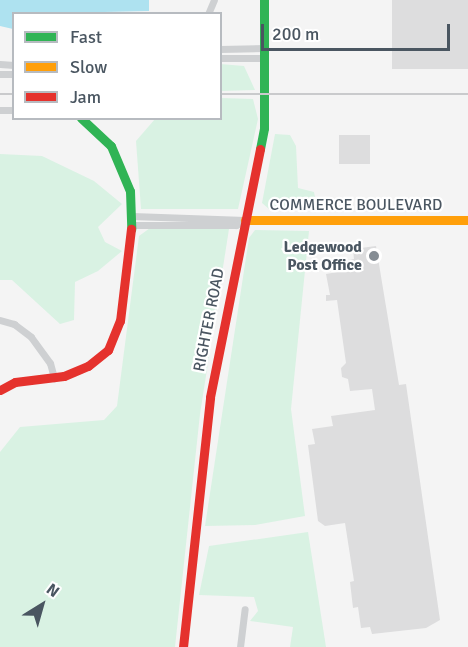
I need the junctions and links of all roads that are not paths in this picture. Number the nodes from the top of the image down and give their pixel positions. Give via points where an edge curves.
1 (264, 0) edge
2 (222, 49) edge
3 (264, 53) junction
4 (222, 58) edge
5 (84, 120) edge
6 (244, 220) junction
7 (468, 220) edge
8 (132, 221) junction
9 (0, 320) edge
10 (54, 378) junction
11 (0, 390) edge
12 (245, 609) dead end
13 (183, 647) edge
14 (240, 647) edge

1 - 3 street, RIGHTER ROAD
2 - 3 street
3 - 4 street
3 - 6 street, RIGHTER ROAD via 264,128
5 - 8 street via 117,155 128,184
6 - 7 street, COMMERCE BOULEVARD
6 - 8 street, COMMERCE BOULEVARD
6 - 13 street, RIGHTER ROAD via 210,397
8 - 10 street via 115,335 99,359 75,373
9 - 10 street via 14,324 31,337 50,363
10 - 11 street via 15,382
12 - 14 street

